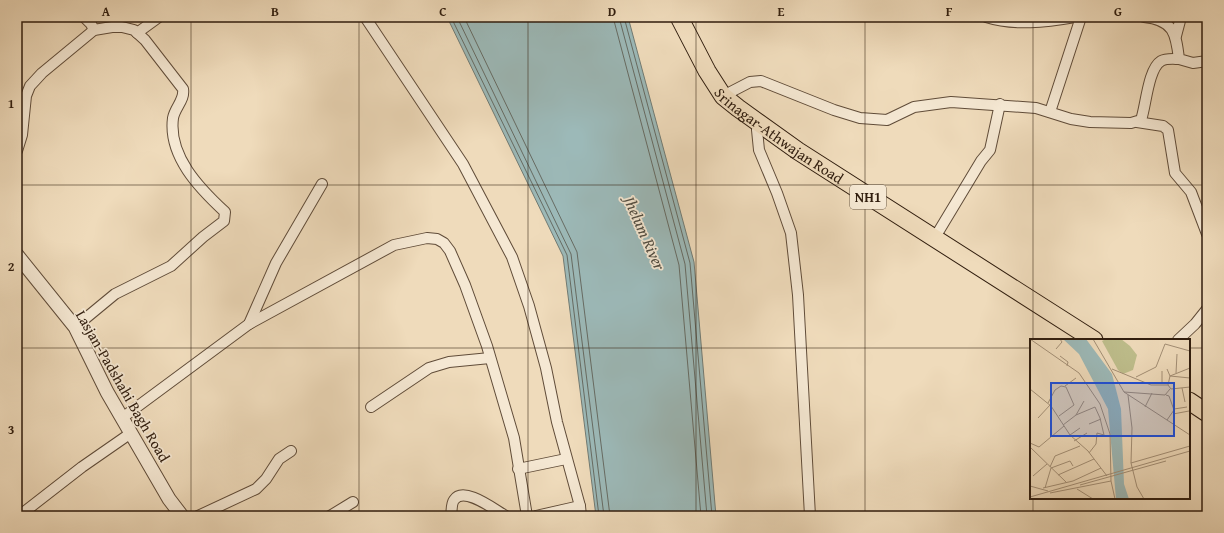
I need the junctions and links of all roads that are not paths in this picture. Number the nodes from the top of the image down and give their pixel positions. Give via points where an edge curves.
1 (84, 17) edge
2 (159, 17) edge
3 (365, 17) edge
4 (679, 17) edge
5 (986, 17) edge
6 (1075, 17) edge
7 (1081, 17) edge
8 (1144, 17) edge
9 (1181, 17) edge
10 (1158, 18) edge
11 (94, 30) junction
12 (137, 33) junction
13 (1176, 36) junction
14 (1179, 59) junction
15 (1207, 61) edge
16 (723, 96) junction
17 (1000, 104) junction
18 (1050, 112) junction
19 (1137, 122) junction
20 (758, 124) junction
21 (17, 152) edge
22 (322, 184) dead end
23 (1207, 234) edge
24 (934, 239) junction
25 (17, 255) edge
26 (1206, 310) edge
27 (249, 324) junction
28 (74, 327) junction
29 (1092, 339) edge
30 (1179, 339) edge
31 (490, 358) junction
32 (1190, 402) edge
33 (371, 407) dead end
34 (1207, 413) edge
35 (122, 418) junction
36 (131, 433) junction
37 (291, 451) dead end
38 (566, 459) junction
39 (518, 469) junction
40 (353, 502) dead end
41 (580, 511) edge
42 (19, 516) edge
43 (182, 516) edge
44 (198, 516) edge
45 (330, 516) edge
46 (451, 516) edge
47 (506, 516) edge
48 (527, 516) edge
49 (536, 516) edge
50 (810, 516) edge

1 - 11 street
2 - 12 street
3 - 38 street via 463,164 512,257 546,368
4 - 16 highway, Srinagar-Athwajan Road / NH1
5 - 6 street via 1011,22 1042,22
7 - 18 street
8 - 10 street
9 - 13 street
10 - 13 street
11 - 12 street via 122,27
11 - 21 street via 30,86
12 - 28 street via 183,89 183,99 177,106 173,118 178,148 190,173 225,212 226,218 170,266 126,287
13 - 14 street
14 - 15 street via 1193,63
14 - 19 street via 1165,59 1157,65 1150,80 1143,115
16 - 17 street via 750,82 761,81 848,115 881,119 894,118 908,109 928,104
16 - 20 highway, Srinagar-Athwajan Road / NH1
17 - 18 street
17 - 24 street via 990,150
18 - 19 street via 1090,122
19 - 23 street via 1163,126 1168,130 1175,173 1191,192
20 - 24 highway, Srinagar-Athwajan Road / NH1
20 - 50 street via 758,150 791,233 798,295
22 - 27 street via 276,263
24 - 29 highway, Srinagar-Athwajan Road / NH1
25 - 28 street, Lasjan-Padshahi Bagh Road
26 - 30 street
27 - 31 street via 382,250 394,245 437,239 450,251
27 - 35 street
28 - 35 street, Lasjan-Padshahi Bagh Road
31 - 33 street via 449,362 429,368
31 - 39 street via 514,438
32 - 34 highway
35 - 36 street, Lasjan-Padshahi Bagh Road
36 - 42 street
36 - 43 street, Lasjan-Padshahi Bagh Road via 169,499
37 - 44 street via 279,459 256,489
38 - 39 street
38 - 41 street
39 - 48 street
40 - 45 street
41 - 49 street
46 - 47 street via 454,500 464,496 479,500

